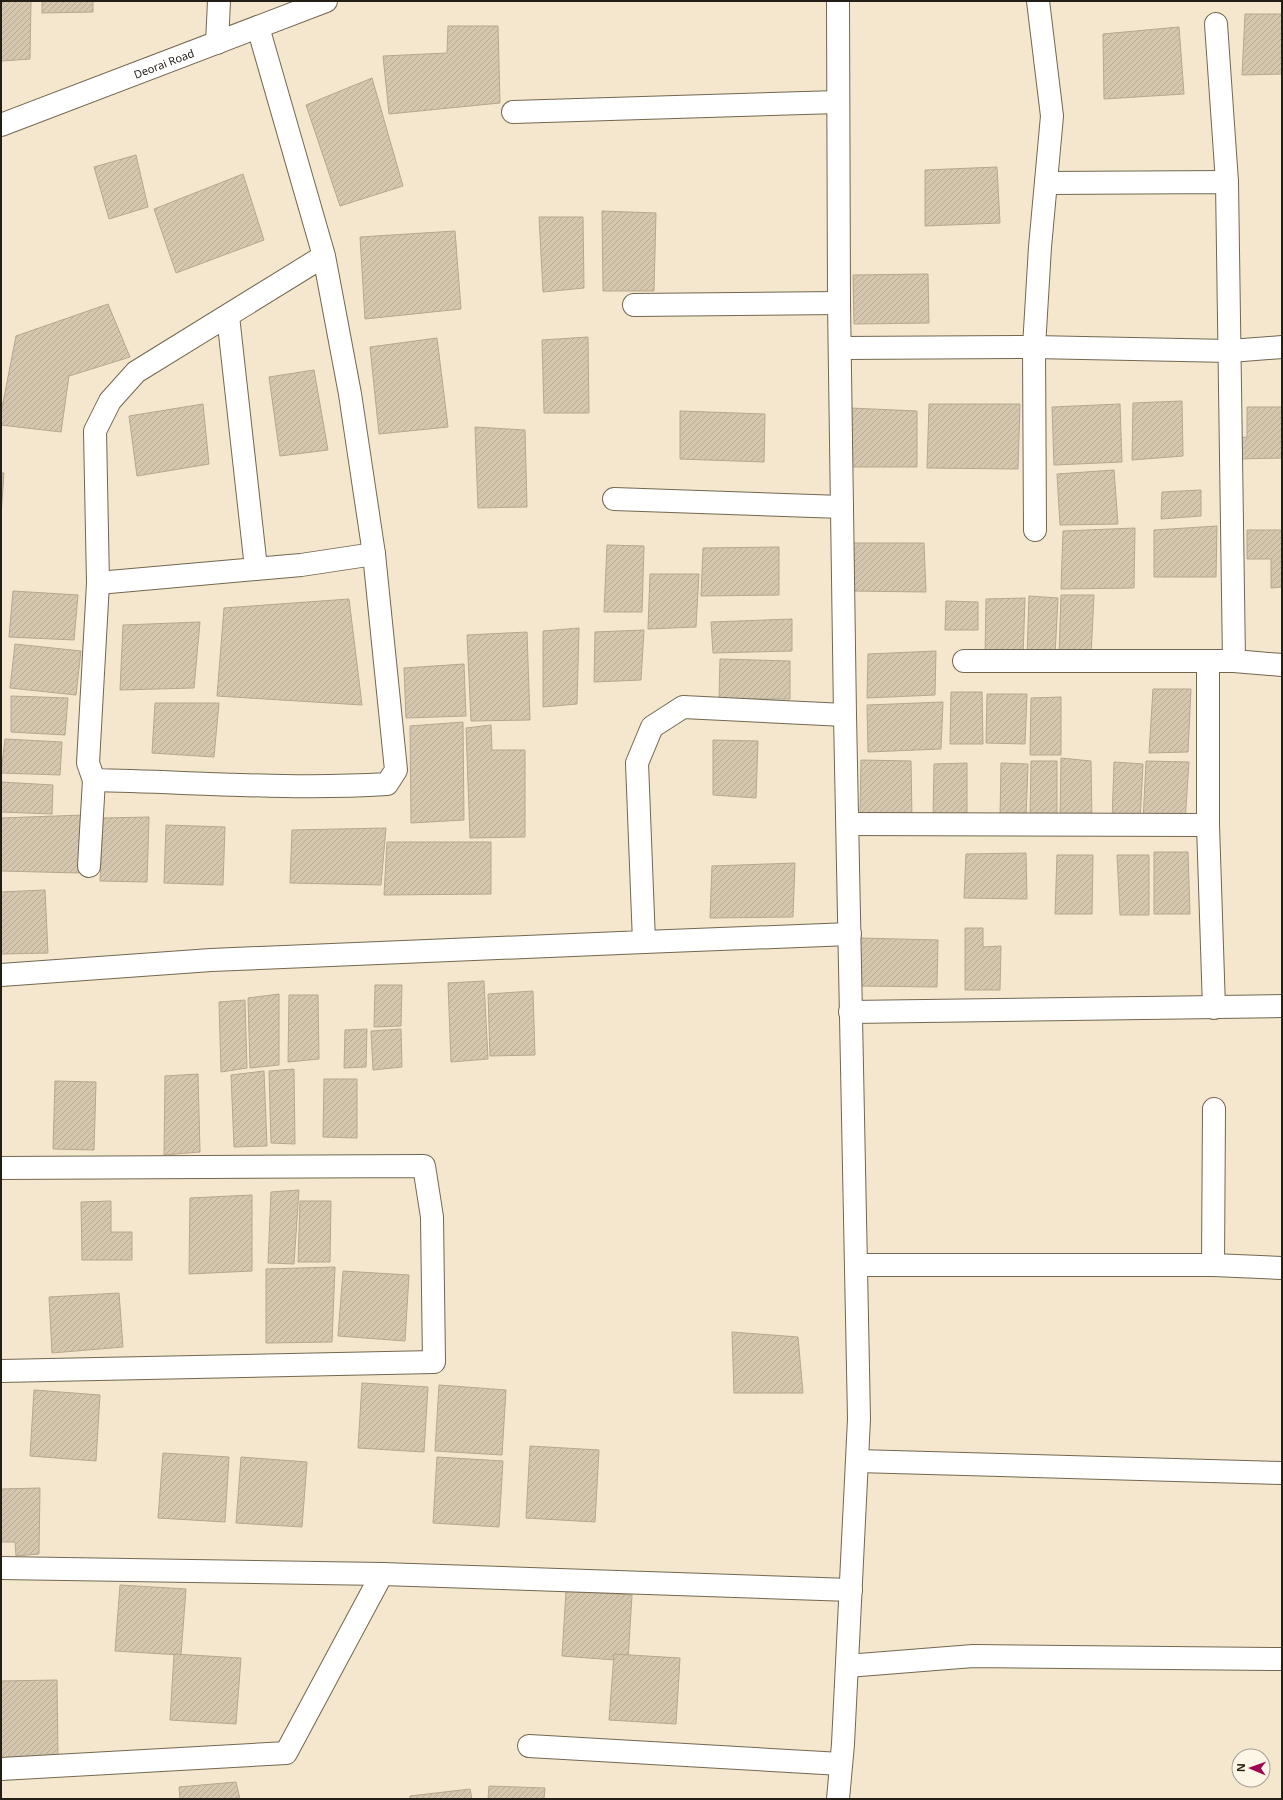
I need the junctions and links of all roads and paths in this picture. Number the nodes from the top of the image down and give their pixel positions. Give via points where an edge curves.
1 (219, 1) edge
2 (326, 1) edge
3 (838, 1) edge
4 (1038, 1) edge
5 (1216, 24) dead end
6 (258, 27) junction
7 (217, 43) junction
8 (838, 102) junction
9 (513, 112) dead end
10 (1, 125) edge
11 (1227, 182) junction
12 (1046, 183) junction
13 (324, 256) junction
14 (839, 302) junction
15 (634, 305) dead end
16 (228, 316) junction
17 (1034, 347) junction
18 (1282, 347) edge
19 (841, 348) junction
20 (1230, 351) junction
21 (614, 499) dead end
22 (842, 507) junction
23 (1035, 530) dead end
24 (374, 554) junction
25 (256, 568) junction
26 (98, 583) junction
27 (964, 661) dead end
28 (1234, 661) junction
29 (1208, 662) junction
30 (1282, 665) edge
31 (845, 715) junction
32 (94, 780) junction
33 (848, 824) junction
34 (1208, 825) junction
35 (89, 866) dead end
36 (850, 934) junction
37 (644, 942) junction
38 (1, 975) edge
39 (1282, 1006) edge
40 (1214, 1008) junction
41 (850, 1012) junction
42 (1214, 1109) dead end
43 (1, 1168) edge
44 (857, 1265) junction
45 (1213, 1265) junction
46 (1282, 1268) edge
47 (1, 1371) edge
48 (857, 1461) junction
49 (1282, 1473) edge
50 (1, 1568) edge
51 (382, 1574) junction
52 (851, 1590) junction
53 (1282, 1659) edge
54 (847, 1666) junction
55 (529, 1746) dead end
56 (841, 1764) junction
57 (1, 1769) edge
58 (838, 1799) edge

1 - 7 street
2 - 6 street, Deorai Road
3 - 8 street
4 - 12 street via 1052,116
5 - 11 street
6 - 7 street, Deorai Road
6 - 13 street
7 - 10 street, Deorai Road
8 - 9 street
8 - 14 street
11 - 12 street
11 - 20 street
12 - 17 street
13 - 16 street
13 - 24 street via 350,394
14 - 15 street
14 - 19 street
16 - 25 street
16 - 26 street via 136,372 110,401 96,430
17 - 19 street
17 - 20 street
17 - 23 street
18 - 20 street
19 - 22 street
20 - 28 street
21 - 22 street
22 - 31 street
24 - 25 street via 301,565
24 - 32 street via 396,770 387,784 262,786
25 - 26 street
26 - 32 street via 88,763
27 - 29 street
28 - 29 street
28 - 30 street
29 - 34 street
31 - 33 street
31 - 37 street via 683,707 652,727 637,763
32 - 35 street
33 - 34 street
33 - 36 street
34 - 40 street
36 - 37 street
36 - 41 street
37 - 38 street via 211,960
39 - 40 street
40 - 41 street
41 - 44 street
42 - 45 street
43 - 47 street via 424,1166 432,1217 434,1362
44 - 45 street
44 - 48 street
45 - 46 street
48 - 49 street
48 - 52 street
50 - 51 street
51 - 52 street
51 - 57 street via 286,1753
52 - 54 street
53 - 54 street via 974,1656
54 - 56 street
55 - 56 street
56 - 58 street

